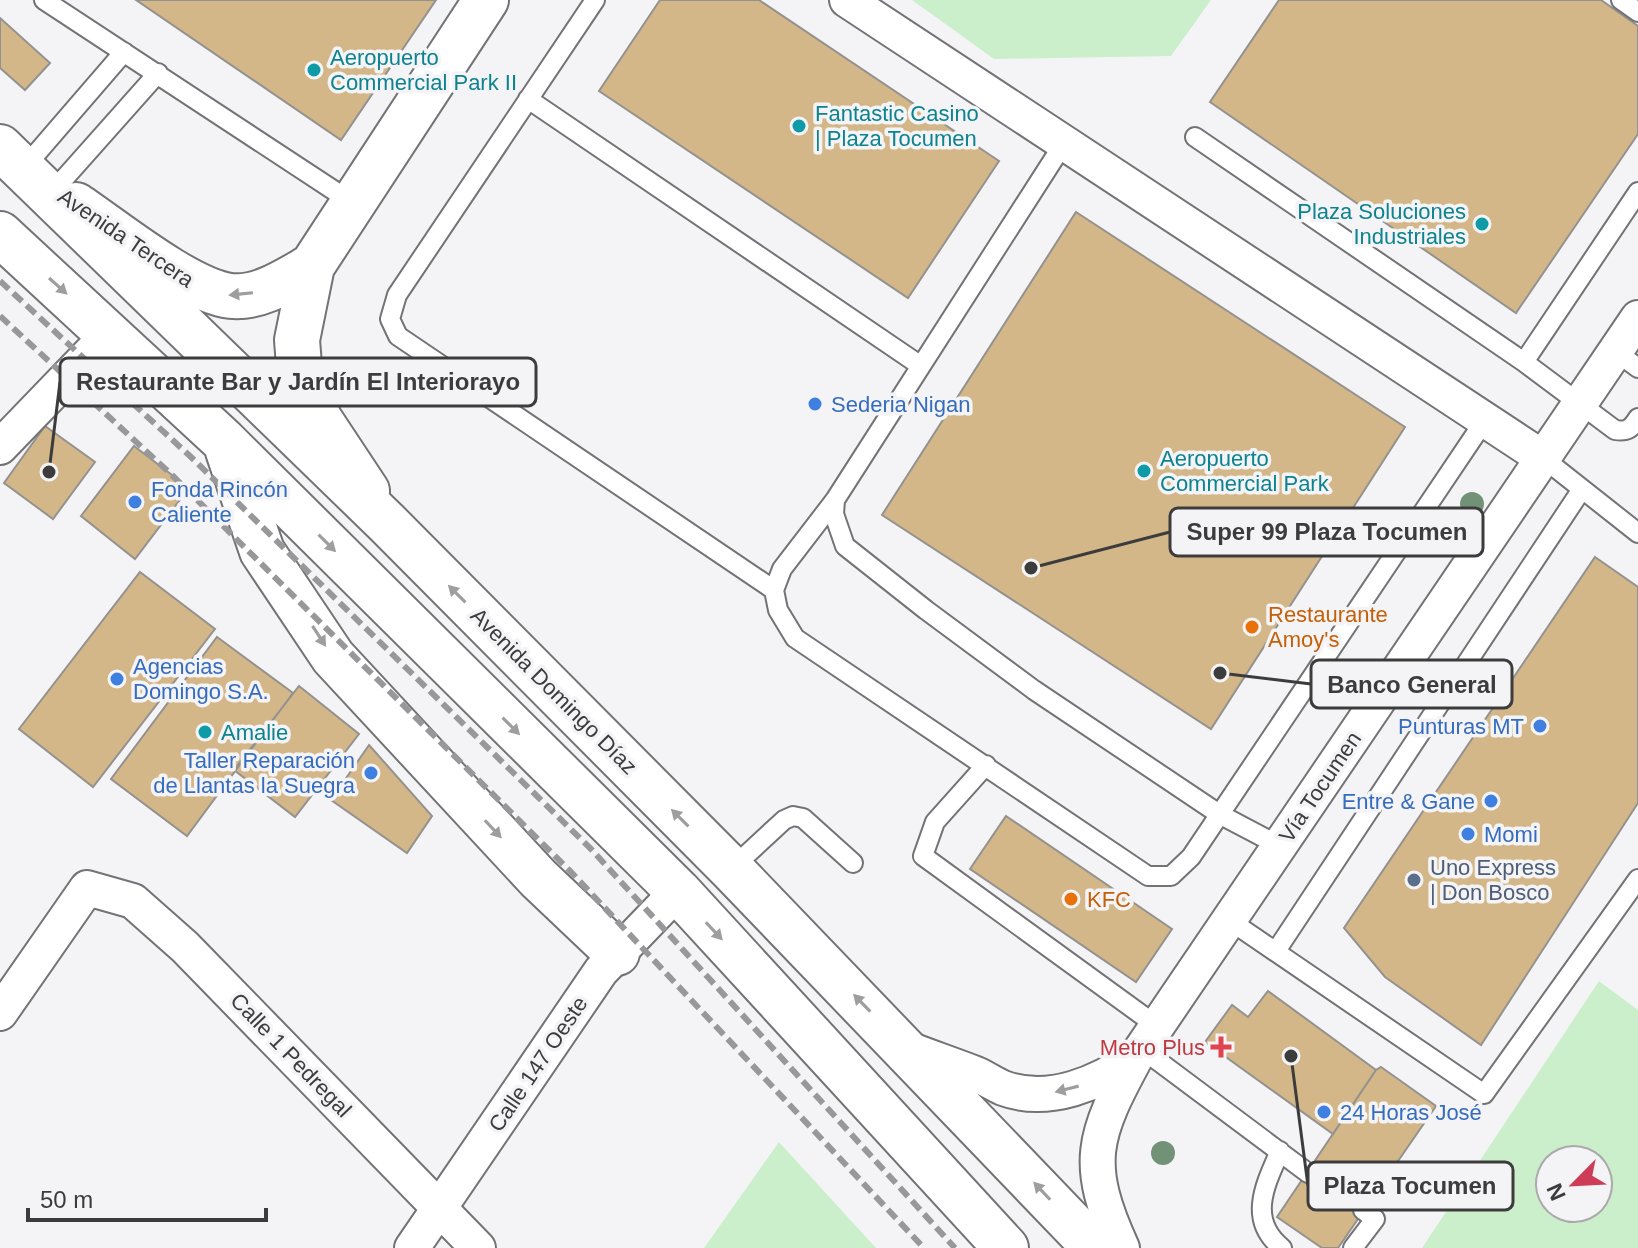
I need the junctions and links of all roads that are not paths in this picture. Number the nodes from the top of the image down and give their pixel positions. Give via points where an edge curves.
1 (44, 0) edge
2 (486, 0) edge
3 (595, 0) edge
4 (847, 0) edge
5 (1621, 0) edge
6 (1638, 12) edge
7 (124, 52) junction
8 (158, 73) junction
9 (528, 99) junction
10 (1195, 137) dead end
11 (1064, 143) junction
12 (27, 170) edge
13 (1638, 192) edge
14 (353, 203) junction
15 (0, 234) edge
16 (312, 266) junction
17 (1638, 318) edge
18 (110, 333) junction
19 (1627, 360) edge
20 (1524, 362) junction
21 (921, 366) junction
22 (1579, 405) junction
23 (1638, 418) edge
24 (1485, 420) junction
25 (224, 441) junction
26 (0, 447) edge
27 (1543, 458) junction
28 (1582, 489) junction
29 (835, 500) junction
30 (387, 523) junction
31 (1638, 533) edge
32 (774, 590) junction
33 (986, 765) junction
34 (1219, 814) junction
35 (1280, 846) junction
36 (853, 863) dead end
37 (731, 869) junction
38 (1638, 879) edge
39 (678, 891) junction
40 (1229, 920) junction
41 (1276, 951) junction
42 (617, 953) junction
43 (0, 1013) edge
44 (1145, 1044) junction
45 (905, 1047) junction
46 (1280, 1151) junction
47 (1308, 1173) dead end
48 (440, 1207) junction
49 (1363, 1210) dead end
50 (412, 1248) edge
51 (478, 1248) edge
52 (1006, 1248) edge
53 (1095, 1248) edge
54 (1122, 1248) edge
55 (1282, 1248) edge
56 (1353, 1248) edge

1 - 7 lane
2 - 14 main road, Avenida Tercera
3 - 9 lane
4 - 11 street
5 - 6 lane
7 - 8 lane
7 - 12 lane
8 - 12 lane
8 - 14 lane
9 - 21 lane
9 - 32 lane via 397,295 390,319 398,336
10 - 20 lane
11 - 21 lane
11 - 24 street
16 -> 12 main road, Avenida Tercera via 269,289 234,297 197,287
12 - 30 main road, Avenida Domingo Díaz
13 - 20 lane
14 - 16 main road, Avenida Tercera
15 -> 18 main road
16 - 30 main road, Avenida Tercera via 297,340 300,378 320,420
17 - 19 street, Vía Tocumen
18 - 25 main road
18 - 26 street
19 - 22 street, Vía Tocumen
20 - 22 lane
21 - 29 lane
22 - 23 lane via 1624,432
22 - 27 street, Vía Tocumen
24 - 27 street
24 - 34 lane
25 -> 39 main road
25 -> 42 main road via 262,551 333,657 538,878
27 - 28 lane
27 - 35 street, Vía Tocumen
28 - 31 lane
28 - 41 lane
29 - 32 lane via 782,569
29 - 34 lane via 845,546 1034,690
37 -> 30 main road, Avenida Domingo Díaz
32 - 33 lane via 778,610 795,638
33 - 34 lane via 1148,876 1171,876 1191,857
33 - 44 lane via 935,822 923,856
34 - 35 lane
35 - 40 street, Vía Tocumen
36 - 37 lane via 803,818 793,816
45 -> 37 main road, Avenida Domingo Díaz
38 - 41 lane via 1484,1094
39 - 42 street, Calle 147 Oeste
39 -> 52 main road
40 - 41 lane
40 - 44 street, Vía Tocumen
42 - 48 street, Calle 147 Oeste
43 - 48 street, Calle 1 Pedregal via 87,888 133,901 185,947
44 -> 45 street via 1109,1076 1063,1092 1039,1094 1006,1089
44 - 46 lane
44 - 54 street, Vía Tocumen via 1102,1124 1097,1158 1105,1211
53 -> 45 main road, Avenida Domingo Díaz
46 - 47 lane
46 - 55 lane via 1263,1190 1262,1216 1270,1239
48 - 50 street, Calle 147 Oeste
48 - 51 street, Calle 1 Pedregal
49 - 56 lane via 1375,1219

